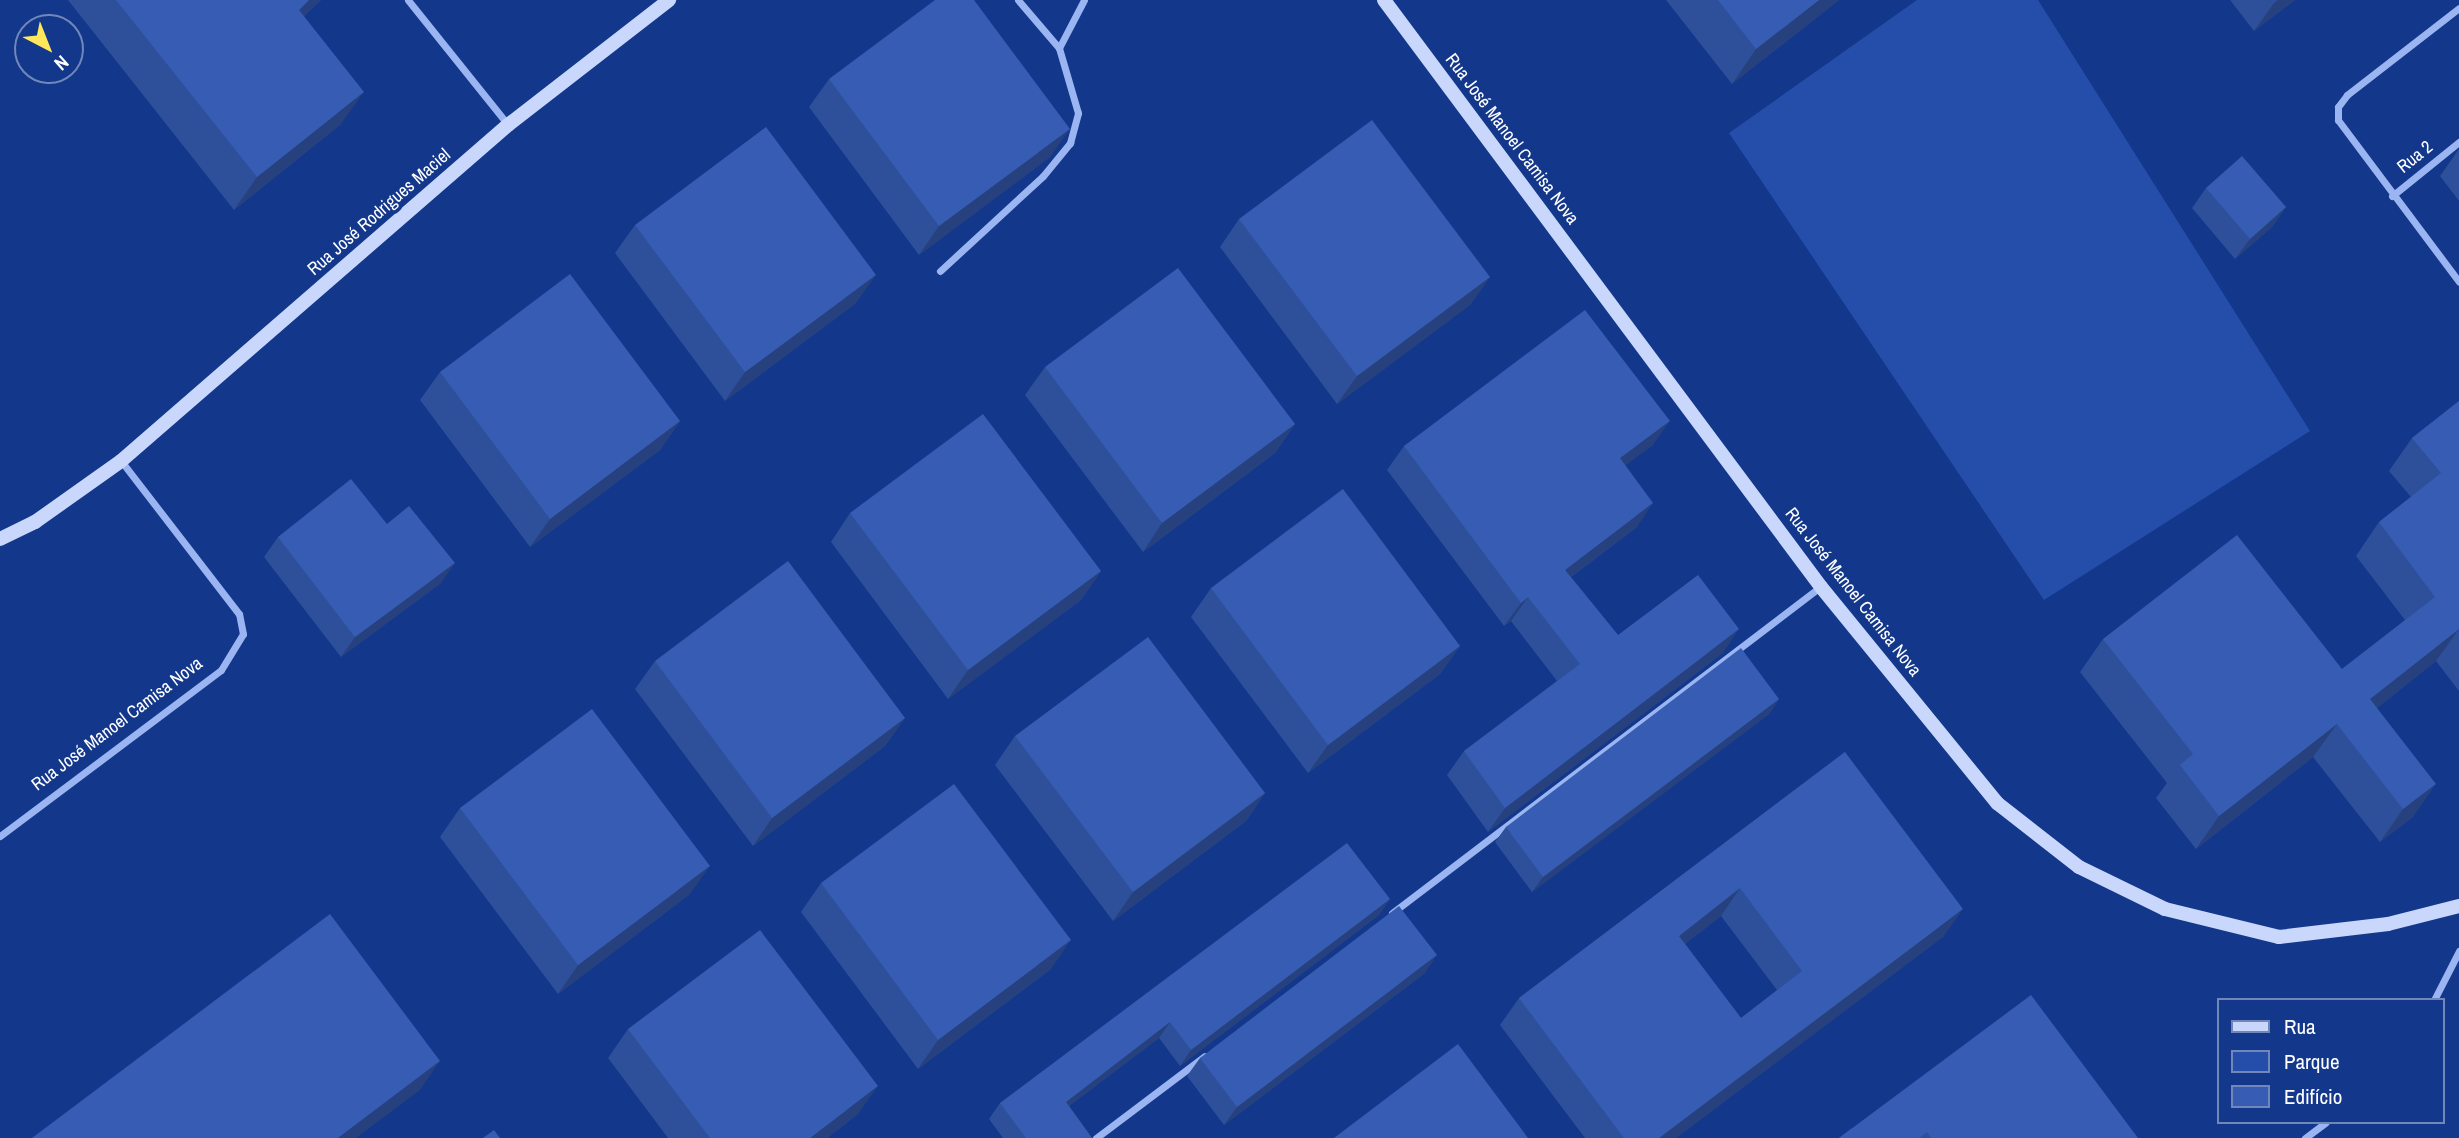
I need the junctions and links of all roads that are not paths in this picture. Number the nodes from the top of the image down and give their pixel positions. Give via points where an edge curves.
1 (408, 0) edge
2 (669, 0) edge
3 (1018, 0) edge
4 (1084, 0) edge
5 (1384, 0) edge
6 (2459, 8) edge
7 (1059, 48) junction
8 (508, 125) junction
9 (2459, 142) edge
10 (2392, 196) junction
11 (940, 271) dead end
12 (2459, 282) edge
13 (121, 461) junction
14 (0, 539) edge
15 (1821, 587) junction
16 (0, 836) edge
17 (2459, 906) edge
18 (1382, 921) edge
19 (2459, 951) edge
20 (2435, 998) edge
21 (1217, 1046) edge
22 (2323, 1124) edge
23 (1096, 1138) edge
24 (2305, 1138) edge

1 - 8 street
2 - 8 street, Rua José Rodrigues Maciel
3 - 7 street
4 - 7 street
5 - 15 street, Rua José Manoel Camisa Nova
6 - 10 street via 2347,95 2338,107 2345,134
7 - 11 street via 1078,113 1070,142 1043,176
8 - 13 street, Rua José Rodrigues Maciel
9 - 10 street, Rua 2
10 - 12 street
13 - 14 street, Rua José Rodrigues Maciel via 35,523
13 - 16 street, Rua José Manoel Camisa Nova via 239,614 243,634 221,670
15 - 17 street, Rua José Manoel Camisa Nova via 1997,803 2079,867 2165,909 2279,937 2388,924
15 - 18 street
19 - 20 street
21 - 23 street
22 - 24 street

